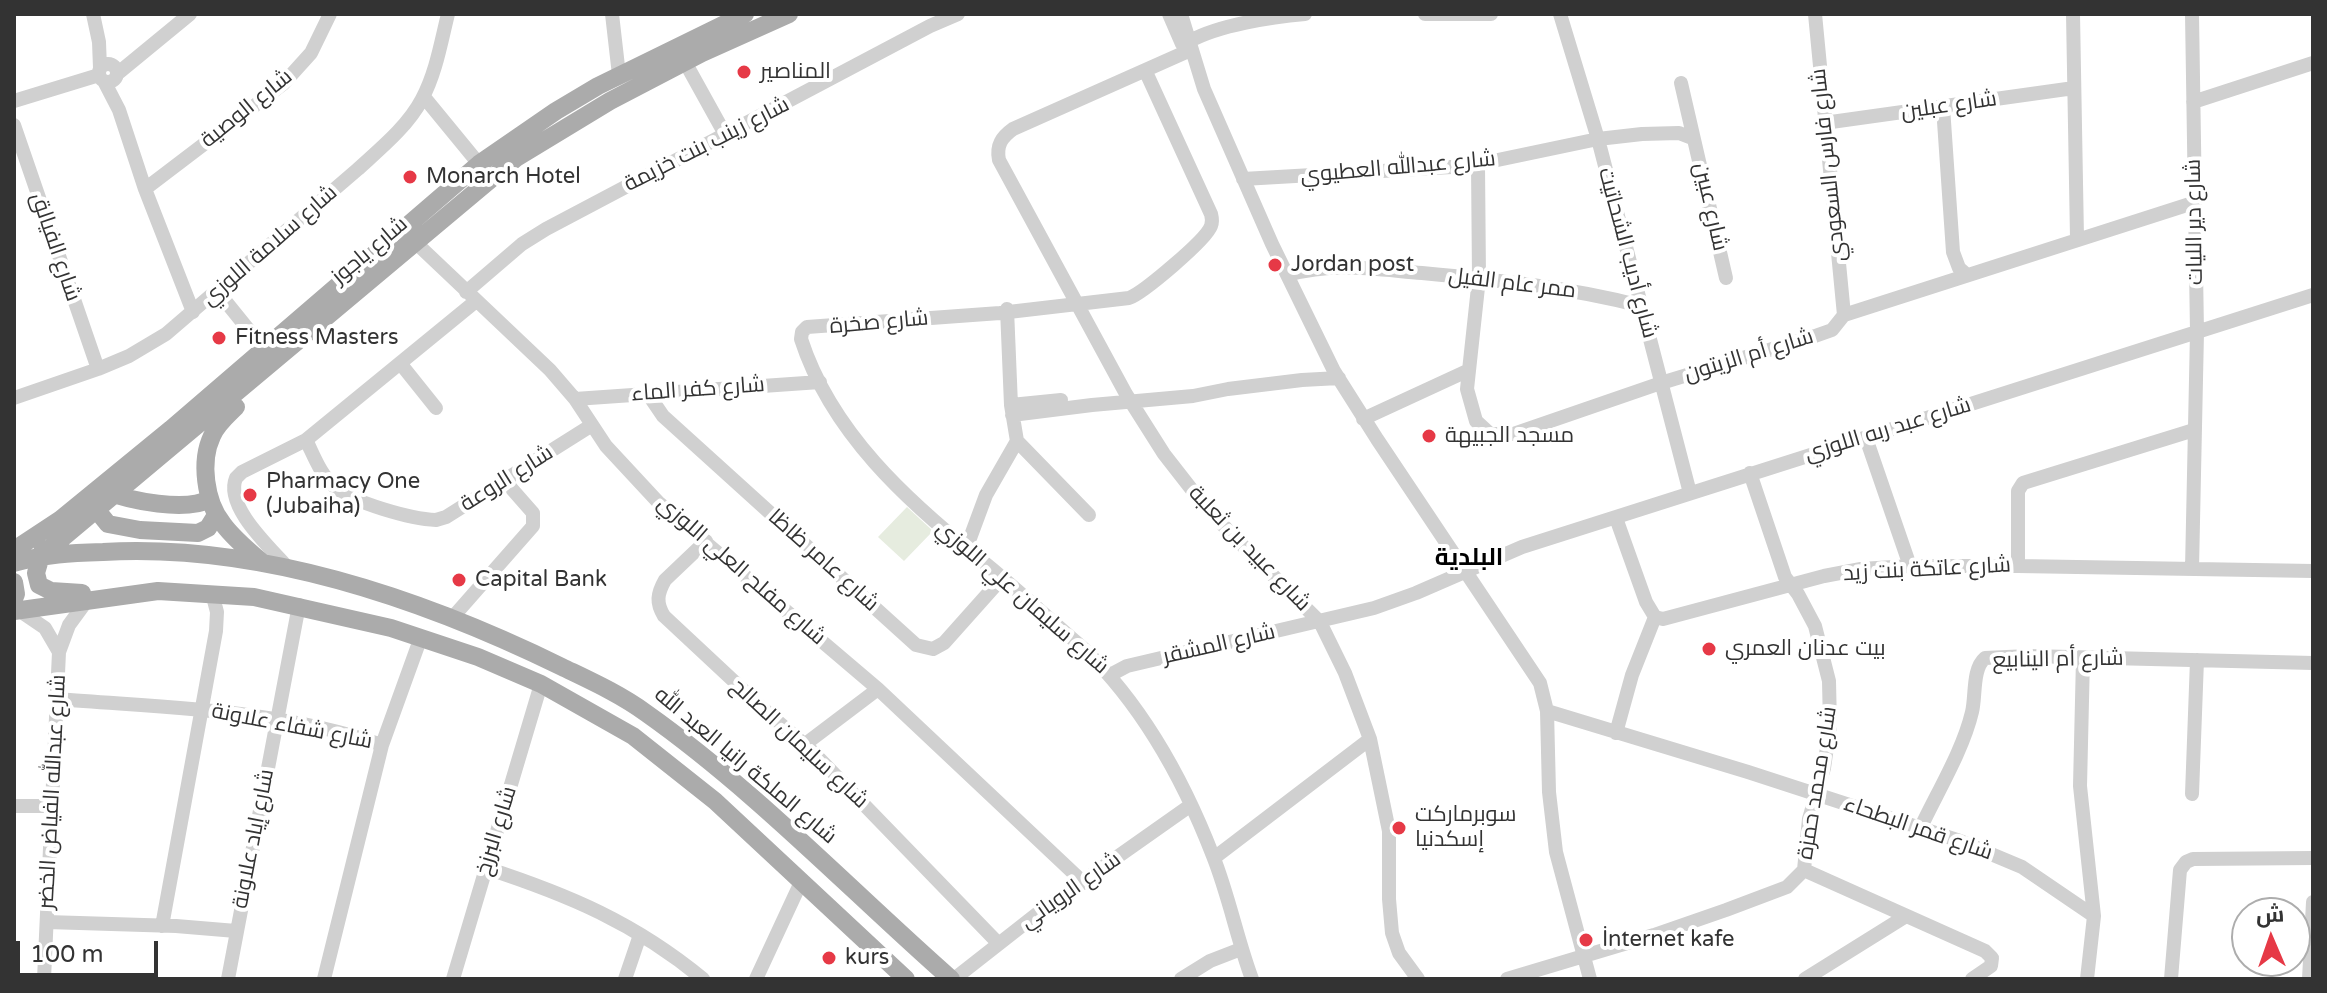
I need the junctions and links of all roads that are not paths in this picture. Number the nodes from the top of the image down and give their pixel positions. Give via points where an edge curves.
1 (93, 14) edge
2 (190, 14) edge
3 (330, 14) edge
4 (448, 14) edge
5 (612, 14) edge
6 (745, 14) edge
7 (789, 14) edge
8 (958, 14) edge
9 (1169, 14) edge
10 (1181, 14) edge
11 (1305, 14) edge
12 (1425, 14) edge
13 (1491, 14) edge
14 (1560, 14) edge
15 (1815, 14) edge
16 (2073, 14) edge
17 (2192, 14) edge
18 (1188, 47) junction
19 (685, 62) junction
20 (2313, 63) edge
21 (1145, 70) junction
22 (108, 72) junction
23 (619, 75) junction
24 (1681, 83) dead end
25 (2074, 88) junction
26 (424, 97) junction
27 (14, 101) edge
28 (2193, 102) junction
29 (1943, 107) junction
30 (1824, 123) junction
31 (14, 125) edge
32 (726, 136) junction
33 (1692, 138) junction
34 (1598, 139) junction
35 (479, 164) junction
36 (1478, 165) junction
37 (1243, 179) junction
38 (145, 189) junction
39 (2193, 203) junction
40 (2077, 238) junction
41 (416, 243) junction
42 (1287, 275) junction
43 (1967, 275) junction
44 (1479, 278) junction
45 (1726, 278) dead end
46 (218, 292) junction
47 (2313, 295) edge
48 (471, 296) junction
49 (1078, 303) junction
50 (1641, 306) junction
51 (1010, 311) junction
52 (193, 312) junction
53 (1844, 315) junction
54 (807, 327) joint
55 (314, 329) junction
56 (2197, 332) junction
57 (264, 349) junction
58 (400, 363) junction
59 (98, 369) junction
60 (1467, 371) junction
61 (1339, 378) junction
62 (820, 382) junction
63 (1661, 383) junction
64 (648, 394) junction
65 (14, 398) edge
66 (1128, 398) junction
67 (575, 399) junction
68 (436, 408) dead end
69 (1011, 410) junction
70 (1363, 419) junction
71 (592, 425) junction
72 (2194, 430) junction
73 (1866, 438) junction
74 (306, 440) junction
75 (1017, 441) junction
76 (1750, 473) junction
77 (504, 480) junction
78 (93, 493) junction
79 (1690, 493) junction
80 (213, 507) junction
81 (1089, 515) dead end
82 (1616, 518) junction
83 (61, 519) junction
84 (14, 533) edge
85 (33, 537) junction
86 (706, 541) junction
87 (966, 549) junction
88 (14, 550) edge
89 (39, 556) junction
90 (14, 563) edge
91 (265, 565) junction
92 (1910, 566) junction
93 (2018, 566) junction
94 (289, 569) junction
95 (2192, 569) junction
96 (1465, 571) junction
97 (2313, 571) edge
98 (14, 575) edge
99 (1002, 578) junction
100 (14, 582) edge
101 (1790, 584) junction
102 (212, 593) junction
103 (118, 595) junction
104 (88, 599) junction
105 (299, 605) junction
106 (16, 607) edge
107 (453, 617) junction
108 (1655, 617) junction
109 (1320, 622) junction
110 (421, 637) junction
111 (59, 652) junction
112 (2083, 658) junction
113 (2197, 660) junction
114 (2313, 663) edge
115 (1110, 675) junction
116 (541, 684) junction
117 (878, 689) junction
118 (58, 699) junction
119 (201, 709) junction
120 (1547, 711) junction
121 (276, 719) junction
122 (1616, 733) junction
123 (1370, 739) junction
124 (382, 745) junction
125 (804, 745) junction
126 (1815, 794) junction
127 (2192, 794) dead end
128 (1191, 805) junction
129 (14, 806) edge
130 (52, 806) junction
131 (1921, 827) junction
132 (1214, 858) junction
133 (2313, 858) edge
134 (486, 868) junction
135 (1804, 870) junction
136 (802, 880) junction
137 (1084, 883) junction
138 (2313, 902) edge
139 (1906, 916) junction
140 (2094, 916) junction
141 (47, 922) junction
142 (162, 926) junction
143 (236, 931) junction
144 (640, 935) junction
145 (998, 943) junction
146 (1241, 949) junction
147 (1584, 955) junction
148 (44, 979) edge
149 (228, 979) edge
150 (324, 979) edge
151 (453, 979) edge
152 (625, 979) edge
153 (703, 979) edge
154 (756, 979) edge
155 (906, 979) edge
156 (952, 979) edge
157 (1181, 979) edge
158 (1252, 979) edge
159 (1418, 979) edge
160 (1507, 979) edge
161 (1590, 979) edge
162 (1805, 979) edge
163 (1972, 979) edge
164 (2087, 979) edge
165 (2171, 979) edge
166 (2309, 979) edge

1 - 22 street
2 - 22 street via 135,58
3 - 38 street, شارع الوصية via 311,53 283,84
4 - 26 street, شارع سلامة اللوزي
5 - 23 street
6 - 23 main road, شارع ياجوز
7 - 19 main road, شارع ياجوز
8 - 32 street, شارع زينب بنت خزيمة
9 - 18 street
10 - 18 street
11 - 18 street via 1221,30
12 - 13 street
14 - 34 street, شارع أديب الشحاتيت
15 - 30 street, شارع فارس السعودي
16 - 25 street
17 - 28 street, شارع دير الليات
18 - 21 street
18 - 37 street
19 - 32 street
19 - 41 main road, شارع ياجوز via 516,158
20 - 28 street
21 - 49 street, شارع صخرة via 1211,214 1211,226 1139,294
21 - 49 street, شارع عبيد بن ثعلبة via 1013,129 998,146 1001,166
22 - 27 street
22 - 38 street
23 - 35 main road, شارع ياجوز
24 - 33 street, شارع عبين
25 - 29 street, شارع عبلين
25 - 40 street
26 - 35 street
26 - 46 street, شارع سلامة اللوزي via 388,141
28 - 39 street, شارع دير الليات
29 - 30 street, شارع عبلين
29 - 43 street via 1953,252
30 - 53 street, شارع فارس السعودي
31 - 59 street, شارع الفيالق
32 - 48 street, شارع زينب بنت خزيمة via 522,244
33 - 34 street, شارع عبين via 1679,133
33 - 45 street, شارع عبين
34 - 36 street, شارع عبدالله العطيوي
34 - 50 street, شارع أديب الشحاتيت
35 - 57 main road, شارع ياجوز
36 - 37 street, شارع عبدالله العطيوي
36 - 44 street
37 - 42 street
38 - 52 street
39 - 40 street, شارع أم الزيتون
39 - 56 street, شارع دير الليات
40 - 43 street, شارع أم الزيتون
41 - 48 street, شارع مفلح العلي اللوزي
41 - 55 main road, شارع ياجوز
42 - 44 street, ممر عام الفيل via 1341,267
42 - 61 street
43 - 53 street, شارع أم الزيتون
44 - 50 street, ممر عام الفيل
44 - 60 street
46 - 52 street, شارع سلامة اللوزي
46 - 57 street
47 - 56 street, شارع عبد ربه اللوزي
48 - 58 street
48 - 67 street, شارع مفلح العلي اللوزي
49 - 51 street, شارع صخرة
49 - 66 street, شارع عبيد بن ثعلبة
50 - 63 street, شارع أديب الشحاتيت
51 - 54 street, شارع صخرة
51 - 69 street
52 - 59 street, شارع سلامة اللوزي via 166,334
53 - 63 street, شارع أم الزيتون via 1832,330
54 - 62 street, شارع سليمان علي اللوزي via 802,343
55 - 80 main road via 305,345 213,433 206,460
55 - 98 main road, شارع ياجوز
56 - 72 street, شارع دير الليات
56 - 73 street, شارع عبد ربه اللوزي
57 - 78 main road, شارع ياجوز
58 - 68 street
58 - 74 street
59 - 65 street, شارع سلامة اللوزي
60 - 63 street, شارع أم الزيتون via 1476,421 1490,434 1501,435
60 - 70 street
61 - 66 street
61 - 70 street
62 - 64 street, شارع كفر الماء
62 - 87 street, شارع سليمان علي اللوزي via 879,468
63 - 79 street, شارع أديب الشحاتيت
64 - 67 street, شارع كفر الماء
64 - 99 street, شارع عامر ظاظا via 673,425 916,645 933,649 944,643
66 - 69 street
66 - 109 street, شارع عبيد بن ثعلبة via 1196,495
67 - 71 street, شارع مفلح العلي اللوزي
69 - 75 street
70 - 96 street
71 - 77 street, شارع الروعة
71 - 86 street, شارع مفلح العلي اللوزي via 658,502
72 - 93 street via 2023,483 2018,491
72 - 95 street, شارع دير الليات
73 - 76 street, شارع عبد ربه اللوزي
73 - 92 street
74 - 77 street, شارع الروعة via 328,479 344,493 430,519 446,517
74 - 94 street via 242,472 234,484 248,523
75 - 81 street
75 - 87 street via 986,495
76 - 79 street, شارع عبد ربه اللوزي
76 - 101 street, شارع محمد حمزة
77 - 107 street via 533,513 533,526
78 - 80 main road
78 - 80 main road via 104,522 122,528 198,533 208,528
78 - 83 main road, شارع ياجوز
79 - 82 street, شارع عبد ربه اللوزي
80 - 91 main road via 237,540
82 - 96 street, شارع عبد ربه اللوزي
82 - 108 street
83 - 85 main road, شارع ياجوز
83 - 89 main road
84 - 85 street
85 - 88 main road, شارع ياجوز
86 - 117 street, شارع مفلح العلي اللوزي
86 - 125 street, شارع سليمان الصالح via 665,580 659,607
87 - 99 street, شارع سليمان علي اللوزي
89 - 90 main road, شارع الملكة رانيا العبد الله
89 - 91 main road, شارع الملكة رانيا العبد الله via 158,551
89 - 103 main road via 36,576 45,589
91 - 94 main road, شارع الملكة رانيا العبد الله
92 - 93 street, شارع عاتكة بنت زيد
92 - 101 street, شارع عاتكة بنت زيد via 1861,569
93 - 95 street, شارع عاتكة بنت زيد
94 - 107 main road, شارع الملكة رانيا العبد الله
95 - 97 street, شارع عاتكة بنت زيد
96 - 109 street, شارع المشقر via 1374,608
96 - 120 street via 1540,683
99 - 115 street, شارع سليمان علي اللوزي
100 - 106 main road
101 - 108 street, شارع عاتكة بنت زيد via 1677,616
101 - 126 street, شارع محمد حمزة via 1815,626 1829,681 1830,726
102 - 103 main road
102 - 105 main road
102 - 119 street via 216,631
103 - 104 main road
104 - 106 main road
104 - 111 street, شارع عبدالله الفياض الخضر via 69,625
105 - 110 main road
105 - 121 street, شارع إياد علاونة
106 - 111 street, شارع عبدالله الفياض الخضر via 45,628
107 - 156 main road, شارع الملكة رانيا العبد الله via 601,685 647,713 710,762
108 - 122 street
109 - 115 street, شارع المشقر via 1127,666
109 - 123 street, شارع عبيد بن ثعلبة
110 - 116 main road
110 - 124 street
111 - 118 street, شارع عبدالله الفياض الخضر
112 - 113 street, شارع أم الينابيع
112 - 131 street, شارع أم الينابيع via 1982,661 1966,731
112 - 140 street via 2080,786
113 - 114 street, شارع أم الينابيع
113 - 127 street
115 - 128 street, شارع سليمان علي اللوزي via 1173,768
116 - 134 street, شارع البرزخ
116 - 136 main road via 642,743
117 - 125 street
117 - 137 street, شارع مفلح العلي اللوزي
118 - 119 street, شارع شفاء علاونة
118 - 130 street, شارع عبدالله الفياض الخضر
119 - 121 street, شارع شفاء علاونة
119 - 142 street
120 - 122 street, شارع قمر البطحاء
120 - 147 street via 1554,836
121 - 124 street, شارع شفاء علاونة
121 - 143 street, شارع إياد علاونة
122 - 126 street, شارع قمر البطحاء
123 - 132 street
123 - 159 street, شارع عبيد بن ثعلبة via 1389,831 1392,933
124 - 150 street, شارع شفاء علاونة
125 - 145 street, شارع سليمان الصالح
126 - 131 street, شارع قمر البطحاء
126 - 135 street, شارع محمد حمزة
128 - 132 street, شارع سليمان علي اللوزي
128 - 137 street, شارع الروياني
129 - 130 street
130 - 141 street, شارع عبدالله الفياض الخضر
131 - 140 street, شارع قمر البطحاء via 2022,867
132 - 146 street, شارع سليمان علي اللوزي
133 - 165 street via 2186,862 2180,870
134 - 144 street via 560,893
134 - 151 street, شارع البرزخ
135 - 139 street
135 - 147 street, شارع محمد حمزة via 1787,887 1738,906
136 - 154 street
136 - 155 main road
137 - 145 street, شارع الروياني
138 - 166 street
139 - 162 street
139 - 163 street via 1988,953 1991,966
140 - 164 street
141 - 142 street
141 - 148 street, شارع عبدالله الفياض الخضر
142 - 143 street
143 - 149 street, شارع إياد علاونة
144 - 152 street
144 - 153 street
145 - 156 street, شارع الروياني
146 - 157 street
146 - 158 street, شارع سليمان علي اللوزي
147 - 160 street, شارع محمد حمزة
147 - 161 street

